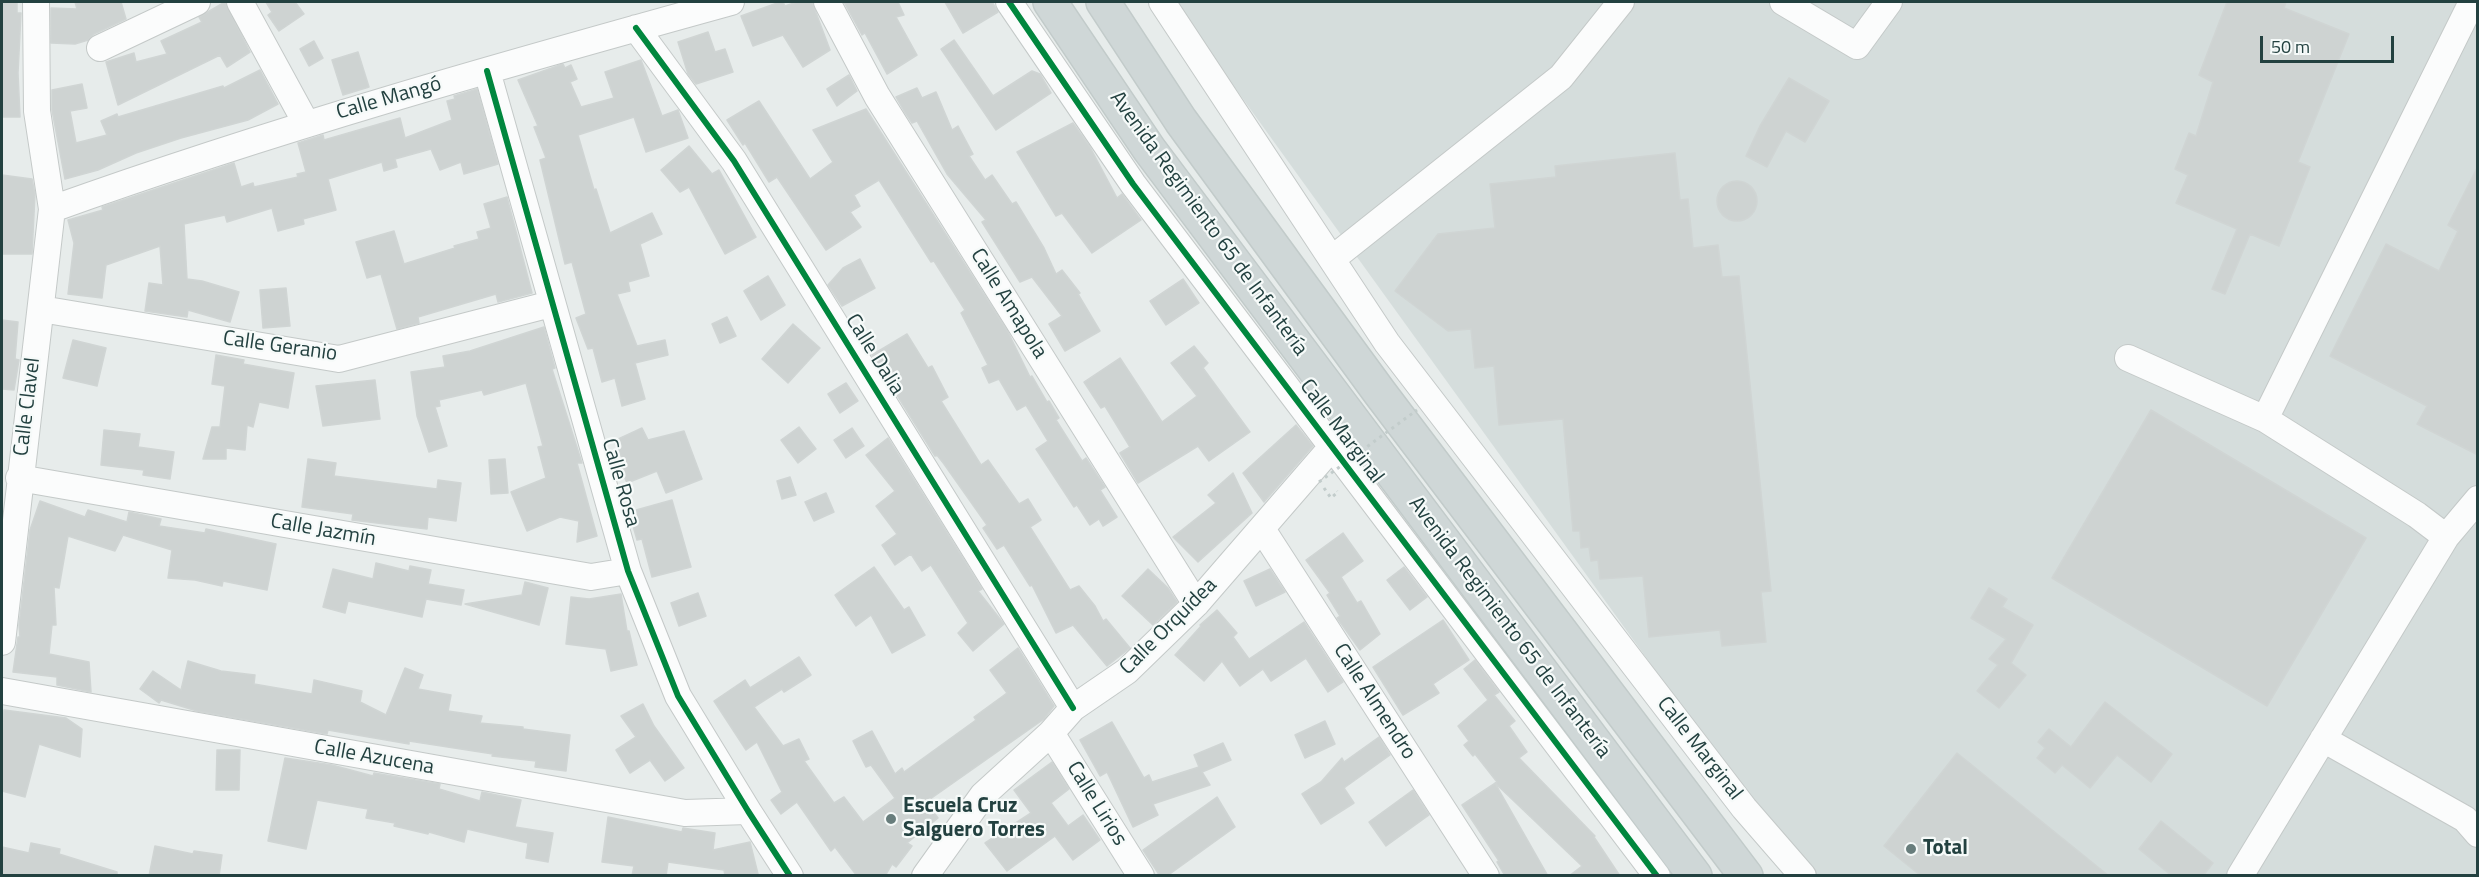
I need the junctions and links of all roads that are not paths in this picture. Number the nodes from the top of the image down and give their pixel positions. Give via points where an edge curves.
1 (36, 2) edge
2 (197, 2) edge
3 (240, 2) edge
4 (730, 2) edge
5 (827, 2) edge
6 (1009, 2) edge
7 (1050, 2) edge
8 (1103, 2) edge
9 (1162, 2) edge
10 (1621, 2) edge
11 (1783, 2) edge
12 (1889, 2) edge
13 (2472, 2) edge
14 (636, 28) junction
15 (100, 48) dead end
16 (487, 71) junction
17 (306, 123) junction
18 (52, 208) junction
19 (1332, 259) junction
20 (552, 304) junction
21 (40, 309) junction
22 (2128, 358) dead end
23 (2265, 419) junction
24 (1332, 447) junction
25 (19, 478) junction
26 (2478, 500) edge
27 (1262, 529) junction
28 (2446, 537) junction
29 (628, 571) junction
30 (1196, 604) junction
31 (2, 642) edge
32 (2, 691) edge
33 (1073, 708) junction
34 (1051, 733) junction
35 (2323, 739) junction
36 (748, 811) junction
37 (2478, 834) edge
38 (790, 876) edge
39 (925, 876) edge
40 (1141, 876) edge
41 (1486, 876) edge
42 (1658, 876) edge
43 (1695, 876) edge
44 (1746, 876) edge
45 (1803, 876) edge
46 (2240, 876) edge

1 - 18 street, Calle Clavel via 37,111
2 - 15 street
3 - 17 street
4 - 14 street, Calle Mangó
5 - 30 street, Calle Amapola via 878,96
6 - 24 street, Calle Marginal via 1132,184
7 - 43 main road, Avenida Regimiento 65 de Infantería via 1149,149
8 - 44 main road, Avenida Regimiento 65 de Infantería via 1181,121 1367,374
9 - 19 street, Calle Marginal
10 - 19 street via 1561,77
11 - 12 street via 1857,46
13 - 23 street
14 - 16 street, Calle Mangó
14 - 33 street, Calle Dalia via 734,161
16 - 17 street, Calle Mangó
16 - 20 street, Calle Rosa
17 - 18 street, Calle Mangó
18 - 21 street, Calle Clavel
19 - 45 street, Calle Marginal via 1387,343 1744,808
20 - 21 street, Calle Geranio via 339,359
20 - 29 street, Calle Rosa
21 - 25 street, Calle Clavel
22 - 23 street
23 - 28 street
24 - 27 street, Calle Orquídea
24 - 42 street, Calle Marginal
25 - 29 street, Calle Jazmín via 591,577
25 - 31 street, Calle Clavel
26 - 28 street
27 - 30 street, Calle Orquídea
27 - 41 street, Calle Almendro
28 - 35 street
29 - 36 street, Calle Rosa via 678,696
30 - 33 street, Calle Orquídea via 1127,671
32 - 36 street, Calle Azucena via 686,813
33 - 34 street, Calle Orquídea
34 - 39 street, Calle Orquídea via 983,795
34 - 40 street, Calle Lirios
35 - 37 street via 2464,819
35 - 46 street
36 - 38 street, Calle Rosa

